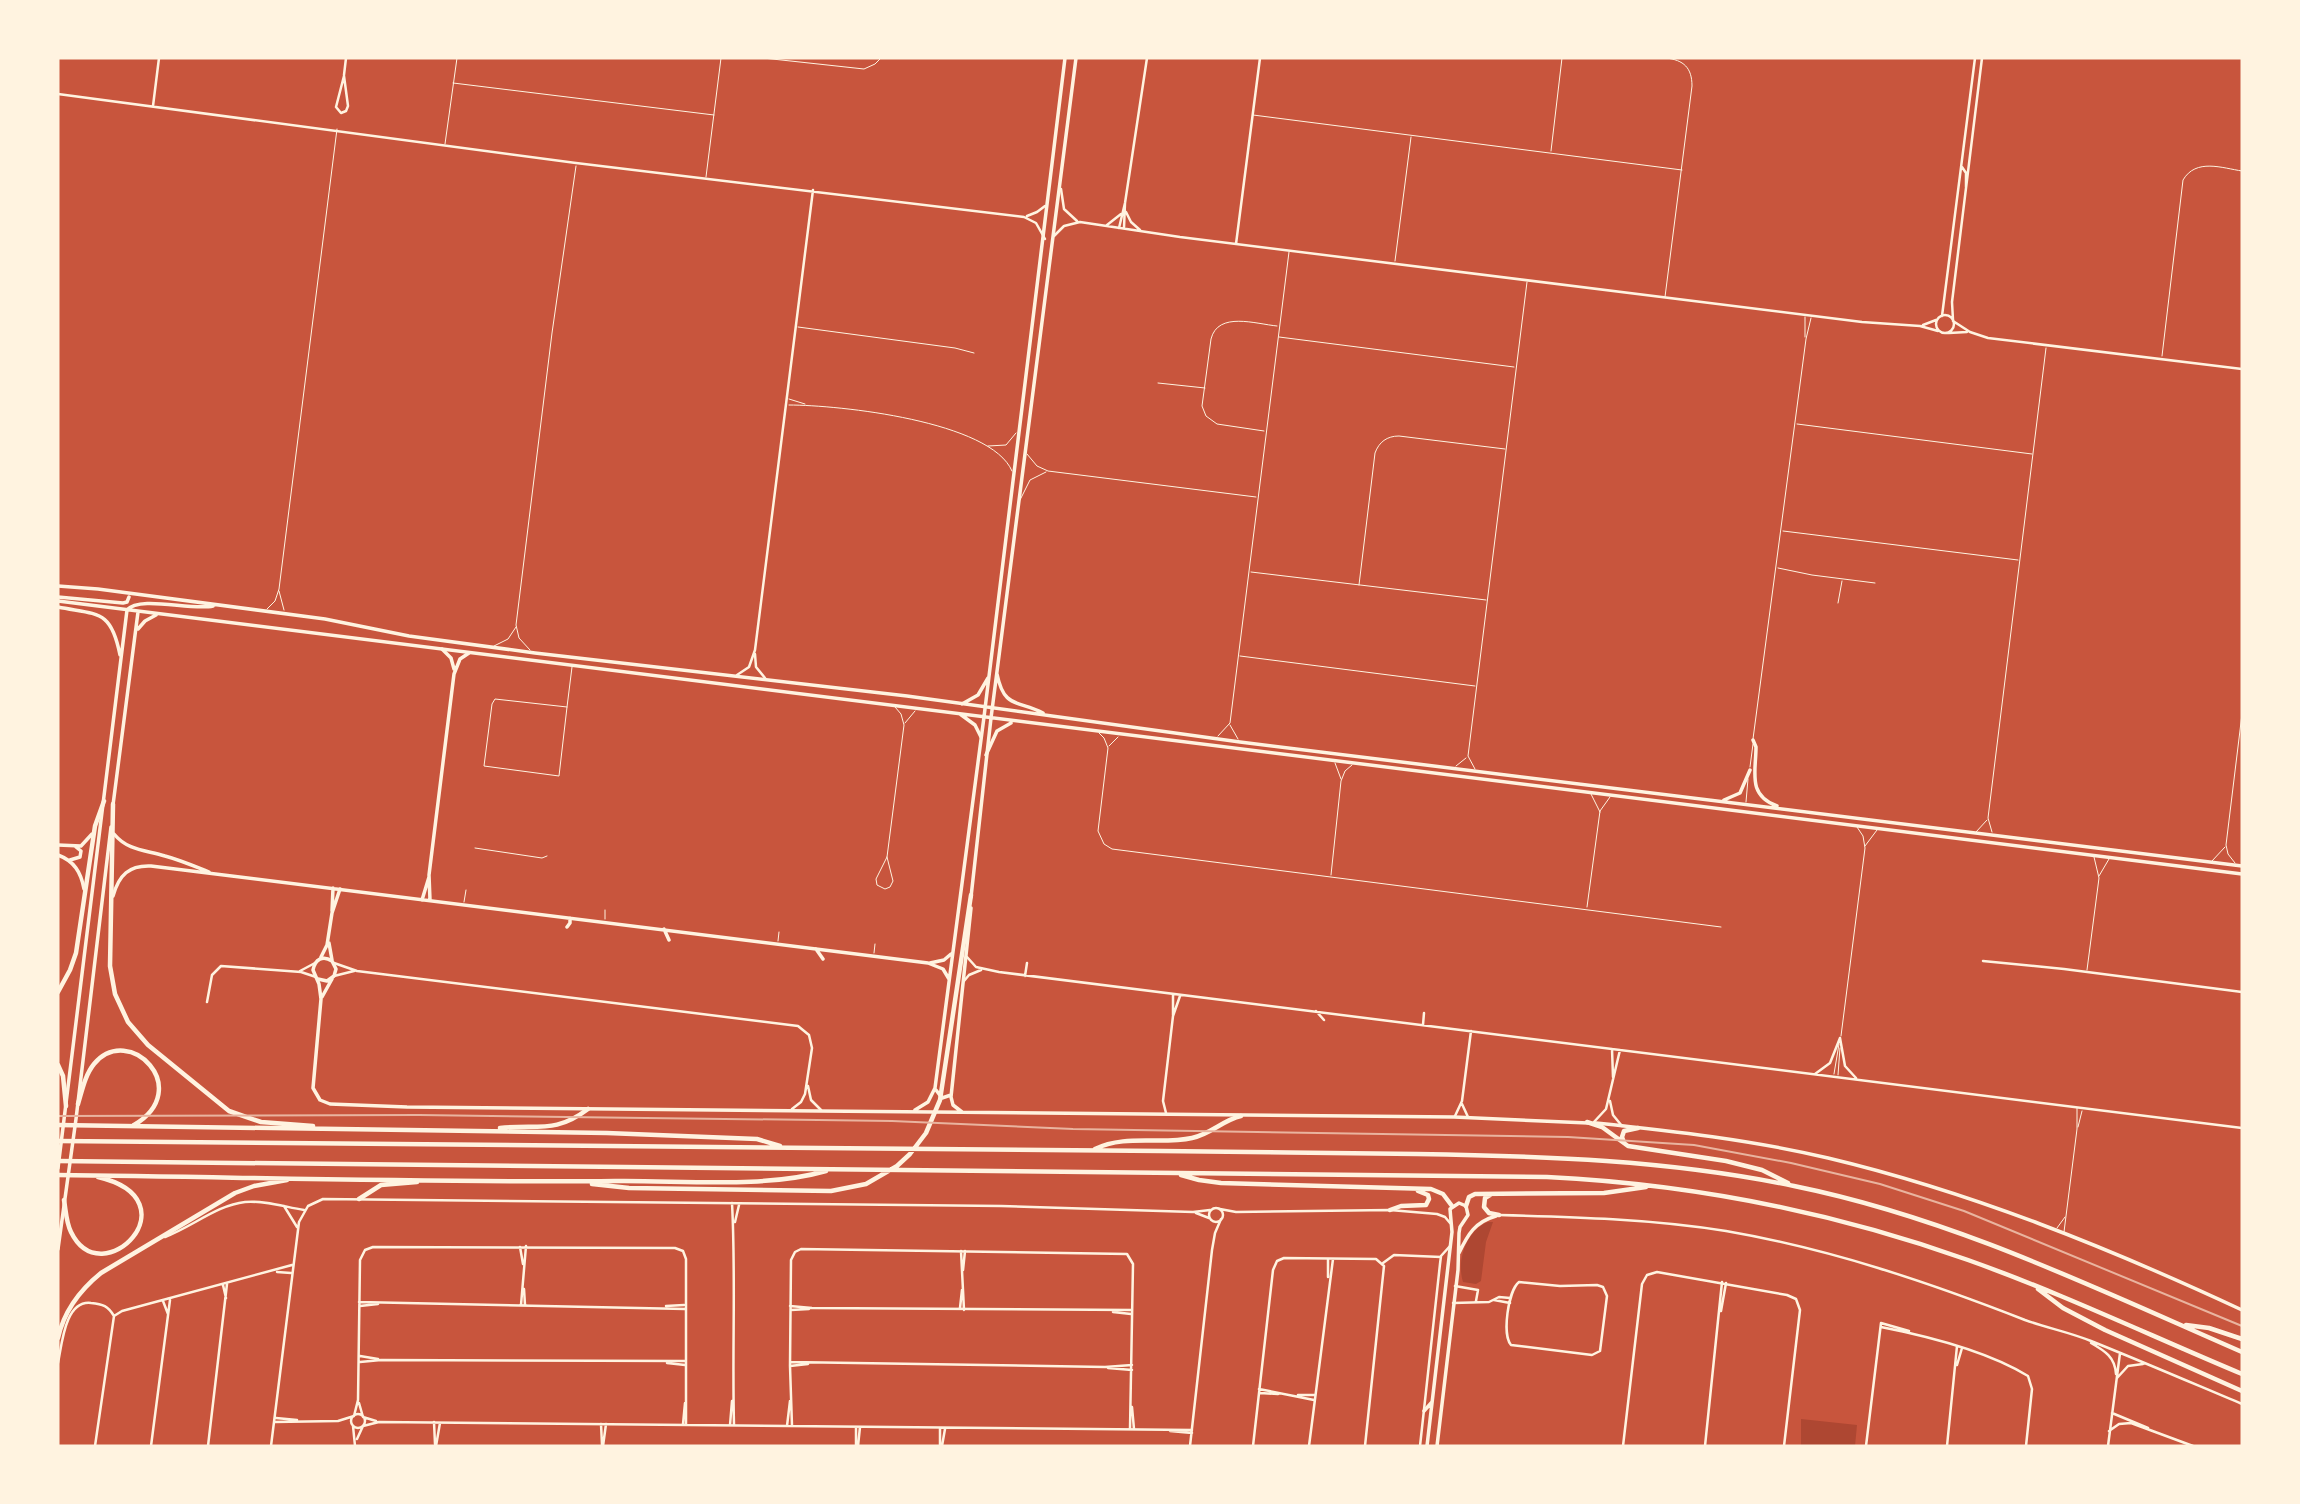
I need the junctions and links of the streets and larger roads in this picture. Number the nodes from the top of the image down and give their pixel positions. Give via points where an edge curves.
1 (159, 58) edge
2 (346, 58) edge
3 (1065, 58) edge
4 (1076, 58) edge
5 (1147, 58) edge
6 (1259, 58) edge
7 (1975, 58) edge
8 (1982, 58) edge
9 (344, 76) junction
10 (58, 94) edge
11 (153, 106) junction
12 (1961, 167) junction
13 (1060, 180) junction
14 (813, 190) junction
15 (1049, 201) junction
16 (1966, 201) junction
17 (1124, 212) junction
18 (1024, 217) junction
19 (1080, 222) junction
20 (1105, 226) junction
21 (1122, 228) junction
22 (1143, 232) junction
23 (1045, 239) junction
24 (1053, 239) junction
25 (1236, 244) junction
26 (1942, 316) junction
27 (1937, 318) junction
28 (1953, 321) junction
29 (1920, 326) junction
30 (1938, 331) junction
31 (1970, 332) junction
32 (1948, 333) junction
33 (2242, 369) edge
34 (58, 586) edge
35 (122, 592) junction
36 (129, 597) junction
37 (58, 599) edge
38 (135, 604) junction
39 (215, 605) junction
40 (58, 607) edge
41 (127, 610) junction
42 (138, 611) junction
43 (159, 614) junction
44 (136, 634) junction
45 (442, 649) junction
46 (755, 650) junction
47 (471, 652) junction
48 (121, 658) junction
49 (997, 671) junction
50 (454, 674) junction
51 (734, 677) junction
52 (989, 677) junction
53 (768, 681) junction
54 (962, 704) junction
55 (985, 707) junction
56 (992, 708) junction
57 (958, 713) junction
58 (1045, 715) junction
59 (984, 717) junction
60 (991, 718) junction
61 (1014, 722) junction
62 (981, 737) junction
63 (1753, 740) road end
64 (986, 755) junction
65 (1749, 770) road end
66 (104, 801) junction
67 (1721, 801) junction
68 (113, 804) junction
69 (1786, 809) junction
70 (95, 825) junction
71 (114, 834) junction
72 (58, 845) edge
73 (76, 847) junction
74 (58, 855) edge
75 (68, 860) junction
76 (2241, 866) edge
77 (2242, 874) edge
78 (217, 875) junction
79 (429, 875) junction
80 (333, 888) junction
81 (340, 889) junction
82 (85, 894) junction
83 (971, 895) junction
84 (112, 898) junction
85 (422, 900) junction
86 (430, 901) junction
87 (332, 914) junction
88 (570, 918) junction
89 (567, 928) dead end
90 (664, 929) junction
91 (669, 940) dead end
92 (328, 941) junction
93 (814, 948) junction
94 (954, 948) junction
95 (967, 957) junction
96 (823, 959) dead end
97 (317, 961) junction
98 (333, 961) junction
99 (1983, 961) dead end
100 (928, 963) junction
101 (1027, 963) dead end
102 (981, 970) junction
103 (357, 971) junction
104 (295, 972) junction
105 (1025, 976) junction
106 (317, 978) junction
107 (333, 978) junction
108 (950, 979) junction
109 (964, 981) junction
110 (58, 992) edge
111 (2242, 992) edge
112 (1172, 994) junction
113 (1180, 995) junction
114 (321, 999) junction
115 (206, 1002) dead end
116 (1316, 1011) junction
117 (1424, 1013) dead end
118 (1173, 1016) junction
119 (1324, 1020) dead end
120 (1423, 1025) junction
121 (1471, 1031) junction
122 (1612, 1049) junction
123 (1620, 1050) junction
124 (58, 1065) edge
125 (1813, 1074) junction
126 (1614, 1077) junction
127 (1859, 1080) junction
128 (808, 1083) junction
129 (935, 1087) junction
130 (951, 1094) junction
131 (1610, 1097) junction
132 (1163, 1101) junction
133 (1462, 1101) junction
134 (78, 1104) junction
135 (66, 1106) junction
136 (588, 1109) junction
137 (789, 1111) junction
138 (826, 1111) junction
139 (914, 1111) junction
140 (964, 1112) junction
141 (1151, 1115) junction
142 (1168, 1115) junction
143 (1241, 1115) junction
144 (1454, 1117) junction
145 (1469, 1118) junction
146 (1590, 1123) junction
147 (58, 1125) edge
148 (131, 1126) junction
149 (1622, 1126) junction
150 (331, 1128) junction
151 (1639, 1128) junction
152 (2242, 1128) edge
153 (490, 1131) junction
154 (58, 1140) edge
155 (1624, 1144) junction
156 (781, 1147) junction
157 (1093, 1150) junction
158 (58, 1161) edge
159 (58, 1168) edge
160 (832, 1169) junction
161 (1177, 1173) junction
162 (58, 1175) edge
163 (90, 1175) junction
164 (299, 1179) junction
165 (423, 1180) junction
166 (581, 1182) junction
167 (1792, 1185) junction
168 (1649, 1186) junction
169 (1410, 1189) junction
170 (1492, 1194) junction
171 (65, 1197) junction
172 (359, 1199) junction
173 (732, 1203) junction
174 (740, 1203) junction
175 (284, 1206) junction
176 (1452, 1206) junction
177 (1466, 1206) junction
178 (1220, 1209) junction
179 (304, 1210) junction
180 (1210, 1210) junction
181 (1390, 1210) junction
182 (1193, 1212) junction
183 (1236, 1212) junction
184 (1499, 1215) junction
185 (1222, 1218) junction
186 (1210, 1220) junction
187 (734, 1225) junction
188 (1452, 1226) junction
189 (298, 1230) junction
190 (1215, 1233) junction
191 (152, 1242) junction
192 (520, 1246) junction
193 (526, 1246) junction
194 (1450, 1246) junction
195 (58, 1249) edge
196 (963, 1251) junction
197 (1458, 1255) junction
198 (1441, 1257) junction
199 (1331, 1259) junction
200 (1383, 1263) junction
201 (294, 1265) junction
202 (524, 1267) junction
203 (274, 1271) junction
204 (293, 1273) junction
205 (1724, 1282) junction
206 (225, 1284) junction
207 (1455, 1286) junction
208 (2035, 1286) junction
209 (169, 1299) junction
210 (163, 1300) junction
211 (1476, 1301) junction
212 (1510, 1301) junction
213 (1453, 1303) junction
214 (359, 1304) junction
215 (523, 1305) junction
216 (685, 1307) junction
217 (790, 1308) junction
218 (962, 1310) junction
219 (2242, 1310) edge
220 (1132, 1312) junction
221 (114, 1316) junction
222 (169, 1318) junction
223 (2179, 1324) junction
224 (58, 1338) edge
225 (2083, 1338) junction
226 (2242, 1339) edge
227 (1957, 1346) junction
228 (1962, 1348) junction
229 (2242, 1352) edge
230 (2120, 1353) junction
231 (359, 1356) junction
232 (381, 1360) junction
233 (359, 1362) junction
234 (58, 1363) edge
235 (685, 1363) junction
236 (790, 1364) junction
237 (2147, 1364) junction
238 (1132, 1367) junction
239 (1956, 1368) junction
240 (2242, 1374) edge
241 (2116, 1381) junction
242 (1259, 1391) junction
243 (2242, 1391) edge
244 (1315, 1397) junction
245 (358, 1400) junction
246 (1433, 1400) junction
247 (2242, 1404) edge
248 (1424, 1411) junction
249 (2112, 1413) junction
250 (354, 1416) junction
251 (363, 1417) junction
252 (274, 1420) junction
253 (338, 1421) junction
254 (379, 1422) junction
255 (434, 1423) junction
256 (440, 1423) junction
257 (603, 1424) junction
258 (685, 1425) junction
259 (732, 1425) junction
260 (353, 1426) junction
261 (363, 1426) junction
262 (789, 1426) junction
263 (858, 1427) junction
264 (942, 1428) junction
265 (1132, 1429) junction
266 (2151, 1430) junction
267 (1192, 1431) junction
268 (2109, 1431) junction
269 (355, 1444) edge
270 (95, 1446) edge
271 (151, 1446) edge
272 (208, 1446) edge
273 (271, 1446) edge
274 (436, 1446) edge
275 (603, 1446) edge
276 (857, 1446) edge
277 (941, 1446) edge
278 (1190, 1446) edge
279 (1253, 1446) edge
280 (1309, 1446) edge
281 (1365, 1446) edge
282 (1420, 1446) edge
283 (1427, 1446) edge
284 (1437, 1446) edge
285 (1623, 1446) edge
286 (1705, 1446) edge
287 (1784, 1446) edge
288 (1866, 1446) edge
289 (1947, 1446) edge
290 (2026, 1446) edge
291 (2108, 1446) edge
292 (2190, 1446) edge

1 - 11 street
2 - 9 street
3 - 15 main road
4 - 13 main road
5 - 17 street
6 - 25 street
7 - 12 street
8 - 16 street
9 - 9 street via 336,107 341,113 348,106
10 - 11 street
11 - 14 street
12 - 16 street via 1966,173
12 - 26 street
13 - 19 street via 1063,209
13 - 24 main road
14 - 18 street
14 - 46 street
15 - 18 street
15 - 23 main road
16 - 28 street
17 - 20 street
17 - 21 street
17 - 22 street
18 - 23 street via 1036,223
19 - 20 street
19 - 24 street via 1064,226
20 - 21 street
21 - 22 street
22 - 25 street
23 - 52 main road
24 - 49 main road
25 - 29 street
26 - 27 street
26 - 28 street
27 - 29 street
27 - 30 street
28 - 31 street
28 - 32 street via 1954,328
29 - 30 street
30 - 32 street
31 - 32 street
31 - 33 street via 1988,338
34 - 35 main road
35 - 36 main road
35 - 39 main road
36 - 37 main road via 122,603
36 - 38 main road
37 - 41 main road
38 - 39 main road
38 - 41 main road
38 - 42 main road
39 - 51 main road via 491,647
40 - 48 main road via 104,619 115,633
41 - 42 main road
41 - 48 main road
42 - 43 main road
42 - 44 main road
43 - 44 main road via 145,621
43 - 45 main road
44 - 68 main road
45 - 47 main road
45 - 50 main road via 451,658
46 - 51 street via 749,667
46 - 53 street via 756,667
47 - 50 main road via 460,659
47 - 57 main road
48 - 66 main road
49 - 56 main road
49 - 58 main road via 1007,699
50 - 79 main road
51 - 53 main road
52 - 54 main road via 978,695
52 - 55 main road
53 - 54 main road
54 - 55 main road
55 - 56 main road
55 - 59 main road
56 - 58 main road
56 - 60 main road
57 - 59 main road
57 - 62 main road via 975,725
58 - 67 main road
59 - 60 main road
59 - 62 main road
60 - 61 main road
60 - 64 main road
61 - 64 main road via 997,731
61 - 77 main road
62 - 94 main road
63 - 69 main road via 1758,793
64 - 83 main road
65 - 67 main road via 1740,793
66 - 70 highway
66 - 135 main road
67 - 69 main road
68 - 71 highway
68 - 134 main road
69 - 76 main road
70 - 73 main road via 89,840
70 - 82 highway
71 - 78 main road via 132,849 167,856
71 - 84 highway
72 - 73 main road
73 - 75 main road via 80,857
74 - 75 main road
75 - 82 main road via 81,875
78 - 80 main road
78 - 84 main road via 136,867 121,877
79 - 85 main road
79 - 86 main road
80 - 81 main road
80 - 87 main road
81 - 85 main road
81 - 87 main road
82 - 110 highway via 76,953
83 - 95 main road
83 - 166 highway via 940,1100 926,1133 910,1154 882,1176 831,1191 617,1187
84 - 150 highway via 109,948 113,985 124,1015 143,1040 236,1115 261,1122
85 - 86 main road
86 - 88 main road
87 - 92 main road
88 - 89 main road
88 - 90 main road
90 - 91 main road
90 - 93 main road
92 - 97 main road
92 - 98 main road
93 - 96 main road
93 - 100 main road
94 - 100 main road via 944,960
94 - 108 main road
95 - 102 street
95 - 109 main road
97 - 98 main road
97 - 104 street
97 - 106 main road via 313,970
98 - 103 street
98 - 107 main road via 337,969
99 - 111 street
100 - 108 main road via 943,969
101 - 105 street
102 - 105 street
102 - 109 street
103 - 107 street
103 - 128 street via 798,1026 809,1035 812,1045
104 - 106 street
104 - 115 street via 221,967 212,975
105 - 112 street
106 - 107 main road
106 - 114 main road
107 - 114 main road
108 - 129 main road
109 - 130 main road
112 - 113 street
112 - 118 street
113 - 116 street
113 - 118 street
114 - 136 main road via 313,1085 323,1102
116 - 119 street
116 - 120 street
117 - 120 street
118 - 132 street
120 - 121 street
121 - 122 street
121 - 133 street
122 - 123 street
122 - 126 street
123 - 125 street
123 - 126 street
124 - 135 highway
125 - 127 street
125 - 127 street via 1830,1063 1840,1038 1845,1066
126 - 131 street
127 - 152 street
128 - 137 street via 801,1102
128 - 138 street via 813,1103
129 - 130 main road via 941,1097
129 - 139 main road via 928,1102
130 - 140 main road via 953,1105
131 - 146 street via 1604,1114
131 - 149 street via 1612,1112
132 - 141 street
132 - 142 street
133 - 144 street
133 - 145 street
134 - 148 highway via 98,1060 115,1052 139,1055 156,1072 159,1090 150,1112
134 - 171 main road
135 - 159 main road
136 - 137 main road
136 - 153 highway via 562,1125
137 - 138 main road
138 - 139 main road
139 - 140 main road
140 - 141 main road
141 - 142 main road
142 - 143 main road
143 - 144 main road
143 - 157 highway via 1191,1139 1115,1142
144 - 145 main road
145 - 146 main road
146 - 149 main road
146 - 155 highway
147 - 148 highway
148 - 150 highway
149 - 151 main road
150 - 153 highway
151 - 155 highway via 1624,1131
151 - 219 main road via 1851,1163 2056,1231
153 - 156 highway via 757,1139
154 - 156 highway
155 - 167 highway via 1726,1161 1770,1173
156 - 157 highway
157 - 167 highway via 1561,1157 1664,1165
158 - 160 highway
160 - 161 highway
160 - 166 highway via 751,1180
161 - 168 highway via 1547,1177
161 - 169 highway via 1214,1183
162 - 163 highway
163 - 164 highway
163 - 171 highway via 119,1183 136,1198 140,1225 128,1244 106,1253 82,1247 70,1230
164 - 165 highway
164 - 191 highway via 235,1193
165 - 166 highway
165 - 172 highway via 377,1186
167 - 223 highway via 1975,1238
168 - 170 highway via 1604,1193
168 - 208 highway via 1845,1223 1938,1250
169 - 176 highway via 1439,1191
169 - 181 highway via 1427,1193 1428,1204
170 - 177 highway via 1472,1195
170 - 184 highway via 1485,1198 1484,1207
171 - 195 main road
172 - 173 street
172 - 179 street via 323,1199
173 - 174 street
173 - 187 street
174 - 182 street
174 - 187 street
175 - 179 street
175 - 189 street
175 - 191 street via 234,1204
176 - 177 main road
176 - 188 main road
177 - 197 main road
178 - 180 street
178 - 183 street
178 - 185 street
179 - 189 street
180 - 182 street
180 - 186 street
181 - 183 street
181 - 188 street via 1440,1214
182 - 186 street
183 - 185 street
184 - 197 main road via 1474,1226
184 - 225 street via 1640,1221 1756,1237 1886,1269
185 - 186 street
185 - 190 street
186 - 190 street
187 - 259 street
188 - 194 main road
189 - 201 street
190 - 267 street
191 - 224 highway via 85,1287 67,1313
192 - 193 street
192 - 202 street
192 - 214 street via 370,1248 360,1260
193 - 202 street
193 - 216 street via 676,1248 686,1259
194 - 198 street
194 - 246 main road
196 - 217 street via 802,1249 792,1258
196 - 218 street
196 - 220 street via 1127,1254 1132,1261
197 - 207 main road
198 - 200 street via 1394,1255
198 - 248 street
199 - 200 street
199 - 242 street via 1284,1258 1275,1263
199 - 244 street
200 - 281 street
201 - 203 street
201 - 204 street
202 - 215 street
203 - 204 street
203 - 206 street
204 - 252 street
205 - 285 street via 1657,1272 1647,1275 1642,1284
205 - 286 street
205 - 287 street via 1796,1299 1800,1310
206 - 209 street
206 - 272 street
207 - 211 street via 1478,1290
207 - 213 main road
208 - 240 highway
208 - 243 highway via 2063,1308 2105,1330
209 - 210 street
209 - 222 street
210 - 221 street
210 - 222 street
211 - 212 street via 1501,1297
211 - 213 street
212 - 212 street via 1506,1337 1514,1346 1592,1355 1601,1349 1607,1296 1601,1286 1521,1282 1514,1286
213 - 284 main road
214 - 215 street
214 - 231 street
215 - 216 street
216 - 235 street
217 - 218 street
217 - 236 street
218 - 220 street
220 - 238 street
221 - 234 street via 104,1305 78,1305 67,1323
221 - 270 street
222 - 271 street
223 - 226 highway
223 - 229 highway
225 - 230 street
225 - 241 street via 2110,1356
227 - 228 street
227 - 239 street
227 - 288 street via 1881,1325
228 - 239 street
228 - 290 street via 2031,1381
230 - 237 street
230 - 241 street
231 - 232 street
231 - 233 street
232 - 233 street
232 - 235 street
233 - 245 street
235 - 258 street
236 - 238 street
236 - 262 street
237 - 241 street via 2128,1366
237 - 247 street
238 - 265 street
239 - 289 street
241 - 249 street
242 - 244 street
242 - 279 street
244 - 280 street
245 - 250 street
245 - 251 street
246 - 248 main road
246 - 283 main road
248 - 282 street
249 - 266 street
249 - 268 street
250 - 251 street
250 - 253 street
250 - 260 street
251 - 254 street
251 - 261 street
252 - 253 street
252 - 273 street
253 - 260 street
254 - 255 street
254 - 261 street
255 - 256 street
255 - 274 street
256 - 257 street
256 - 274 street
257 - 258 street
257 - 275 street
258 - 259 street
259 - 262 street
260 - 261 street
260 - 269 street
261 - 269 street
262 - 263 street
263 - 264 street
263 - 276 street
264 - 265 street
264 - 277 street
265 - 267 street
266 - 268 street via 2127,1422
266 - 292 street
267 - 278 street
268 - 291 street

